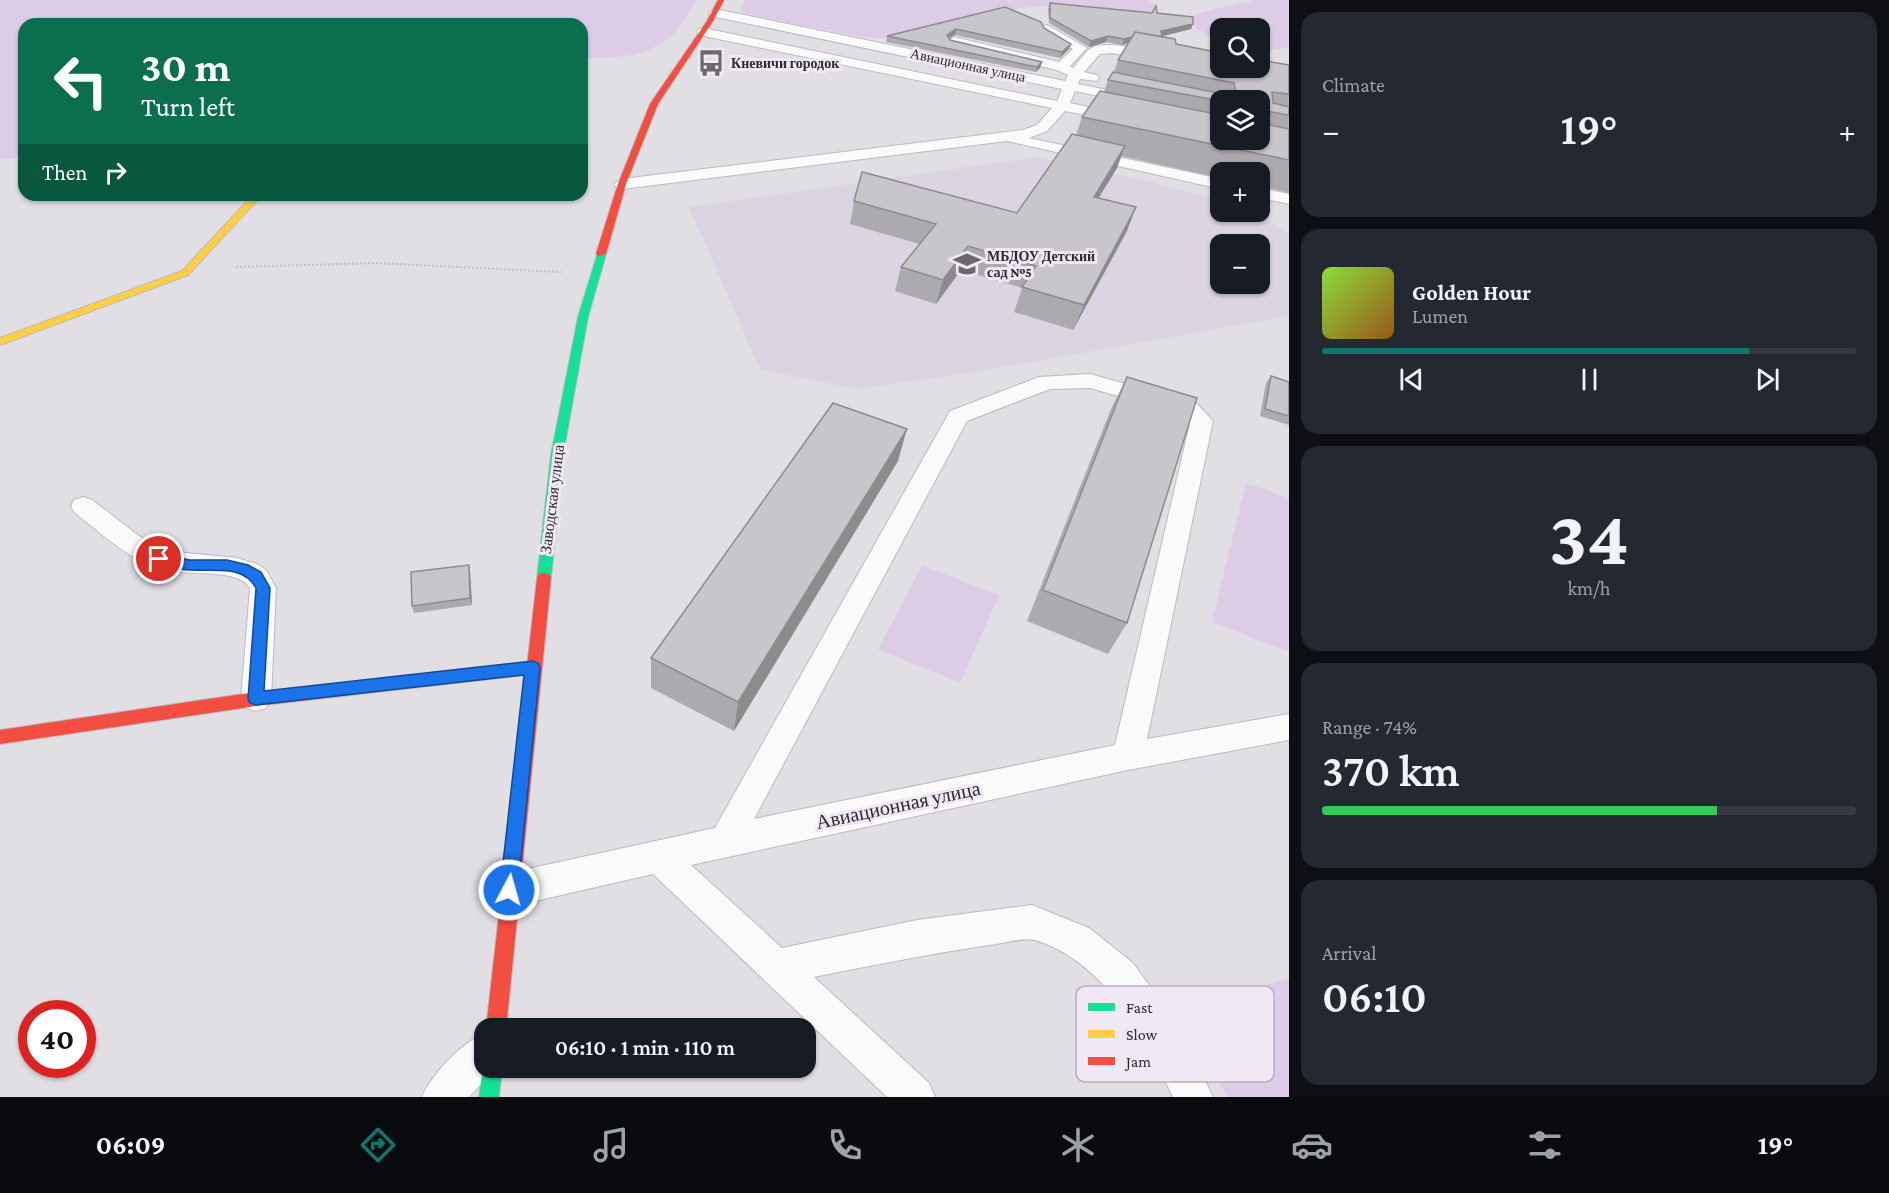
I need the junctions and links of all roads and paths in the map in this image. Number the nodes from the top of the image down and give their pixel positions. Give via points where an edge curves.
1 (721, 0) edge
2 (715, 13) junction
3 (1047, 29) edge
4 (703, 32) junction
5 (954, 41) edge
6 (1172, 60) edge
7 (1069, 76) junction
8 (1145, 89) edge
9 (1151, 103) edge
10 (1062, 106) junction
11 (1130, 120) edge
12 (1010, 138) junction
13 (1210, 182) edge
14 (622, 184) junction
15 (1270, 195) edge
16 (1289, 199) edge
17 (252, 201) edge
18 (185, 273) junction
19 (594, 275) junction
20 (0, 342) edge
21 (83, 506) dead end
22 (533, 668) junction
23 (256, 699) junction
24 (1289, 728) edge
25 (0, 737) edge
26 (1128, 756) junction
27 (724, 841) junction
28 (660, 858) junction
29 (509, 890) junction
30 (777, 966) junction
31 (1127, 986) edge
32 (497, 1018) edge
33 (474, 1063) edge
34 (491, 1078) edge
35 (1186, 1082) edge
36 (442, 1097) edge
37 (489, 1097) edge
38 (915, 1097) edge
39 (1193, 1097) edge

1 - 2 street, Заводская улица
2 - 4 street, Заводская улица
2 - 7 lane, Авиационная улица
3 - 7 lane via 1081,48
4 - 10 lane
4 - 14 street, Заводская улица via 654,104
5 - 7 lane
6 - 7 lane via 1102,49 1096,50
7 - 8 lane
7 - 9 lane, Авиационная улица
7 - 10 lane
10 - 11 lane
10 - 12 lane via 1042,128
12 - 13 lane
12 - 14 lane
14 - 19 street, Заводская улица
15 - 16 lane
17 - 18 street
18 - 19 path via 245,266 375,263
18 - 20 street
19 - 22 street, Заводская улица via 557,455
21 - 23 lane via 159,559 190,565 227,565 256,576 263,588
22 - 23 street
22 - 29 street, Заводская улица
23 - 25 street
24 - 26 lane, Авиационная улица
26 - 27 lane, Авиационная улица
26 - 27 lane via 1202,421 1189,409 1124,389 1090,381 1047,382 958,416
27 - 28 lane, Авиационная улица
28 - 29 lane, Авиационная улица
28 - 30 lane
29 - 32 street, Заводская улица
30 - 31 lane via 928,936 1032,922 1077,940
30 - 38 lane
33 - 36 lane
34 - 37 street
35 - 39 lane

